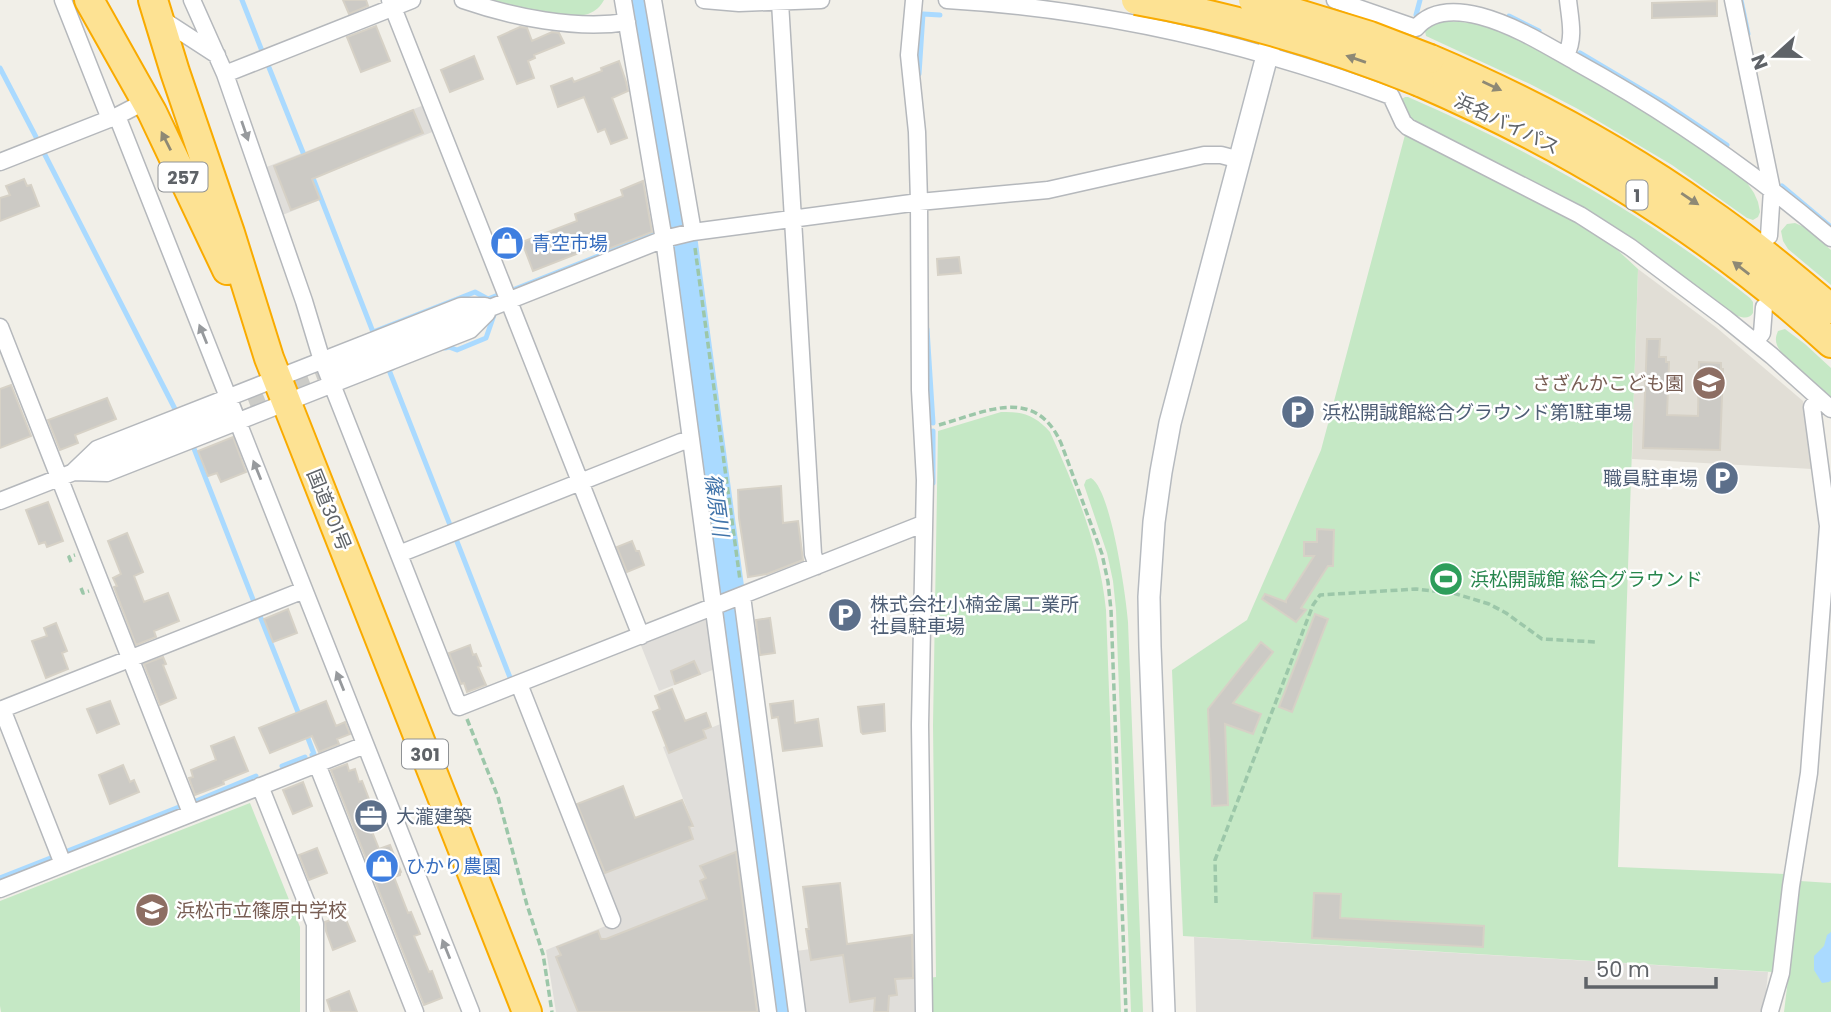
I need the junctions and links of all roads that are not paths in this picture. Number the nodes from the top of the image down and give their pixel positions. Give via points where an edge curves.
1 (63, 0) edge
2 (89, 0) edge
3 (192, 0) edge
4 (412, 0) edge
5 (463, 0) edge
6 (653, 0) edge
7 (704, 0) edge
8 (821, 0) edge
9 (914, 0) edge
10 (947, 0) edge
11 (1136, 0) edge
12 (1253, 0) edge
13 (1282, 0) edge
14 (1335, 0) edge
15 (1568, 0) edge
16 (1733, 0) edge
17 (628, 1) edge
18 (790, 1) edge
19 (391, 4) edge
20 (156, 8) edge
21 (627, 22) junction
22 (1416, 28) junction
23 (217, 55) junction
24 (1268, 55) junction
25 (1566, 55) junction
26 (1425, 70) junction
27 (225, 74) junction
28 (1391, 96) junction
29 (146, 101) junction
30 (114, 118) junction
31 (1240, 160) junction
32 (0, 162) edge
33 (1772, 190) junction
34 (919, 202) junction
35 (793, 219) junction
36 (691, 232) junction
37 (1769, 236) dead end
38 (668, 238) junction
39 (1831, 238) edge
40 (501, 303) junction
41 (1764, 307) dead end
42 (1831, 309) edge
43 (0, 327) edge
44 (1755, 342) junction
45 (1831, 343) edge
46 (330, 371) junction
47 (277, 379) junction
48 (1825, 404) edge
49 (231, 410) junction
50 (691, 441) junction
51 (66, 475) junction
52 (580, 482) junction
53 (0, 502) edge
54 (924, 526) junction
55 (399, 554) junction
56 (817, 566) junction
57 (304, 590) junction
58 (740, 597) junction
59 (717, 606) junction
60 (641, 636) junction
61 (130, 659) junction
62 (519, 684) junction
63 (1, 710) edge
64 (365, 745) junction
65 (317, 764) junction
66 (260, 786) junction
67 (191, 813) junction
68 (63, 864) junction
69 (0, 889) edge
70 (612, 920) dead end
71 (1770, 1011) edge
72 (315, 1012) edge
73 (415, 1012) edge
74 (471, 1012) edge
75 (527, 1012) edge
76 (768, 1012) edge
77 (797, 1012) edge
78 (924, 1012) edge
79 (1164, 1012) edge

1 - 30 street
2 - 29 highway, 257
3 - 23 street
4 - 19 street
5 - 21 street via 552,21
6 - 36 street
7 - 18 street
8 - 18 street
9 - 34 street via 909,55
10 - 24 street via 1085,15
26 -> 11 highway, 浜名バイパス / 1, bridge via 1362,60 1254,27
12 - 26 highway, 浜名バイパス / 1, bridge via 1337,25
13 - 24 street
14 - 22 street
15 - 25 street via 1572,37
16 - 33 street
17 - 21 street
18 - 35 street
19 - 27 street
19 - 40 street
20 - 23 street
20 - 47 highway, 国道301号 / 301
21 - 38 street
22 - 25 street via 1432,15 1477,15
22 - 28 street
23 - 27 street
24 - 28 street
24 - 31 street
25 - 33 street via 1661,112
26 -> 42 highway, 浜名バイパス / 1 via 1522,100 1616,152 1750,243
45 -> 26 highway, 浜名バイパス / 1 via 1735,263 1648,202
27 -> 46 street
28 - 44 street via 1408,127 1580,215
29 - 30 street
47 -> 29 highway, 257
30 - 32 street
49 -> 30 street
31 - 34 street via 1204,155 1048,190
31 - 79 street via 1170,423 1152,547 1150,647
33 - 37 street
33 - 39 street
34 - 35 street
34 - 54 street
35 - 36 street
35 - 56 street
36 - 38 street
38 - 40 street
38 - 50 street
40 - 46 street
40 - 52 street
41 - 44 street via 1762,333
43 - 51 street
44 - 48 street
46 - 47 street
46 - 47 street
46 - 55 street
47 - 49 street
47 - 49 street
47 - 75 highway, 国道301号 / 301
48 - 71 street via 1812,407 1828,526 1810,773 1781,973
49 - 51 street via 97,449
49 - 51 street via 107,473
57 -> 49 street
50 - 52 street
50 - 59 street
51 - 53 street
51 - 61 street
52 - 55 street
52 - 60 street
54 - 56 street
54 - 78 street via 920,736
55 - 62 street via 459,707
56 - 58 street
57 - 61 street
64 -> 57 street
58 - 59 street
58 - 77 street
59 - 60 street
59 - 76 street
60 - 62 street
61 - 63 street
61 - 67 street
62 - 70 street
63 - 68 street
64 - 65 street
74 -> 64 street
65 - 66 street
65 - 73 street
66 - 67 street
66 - 72 street via 315,924
67 - 68 street
68 - 69 street

